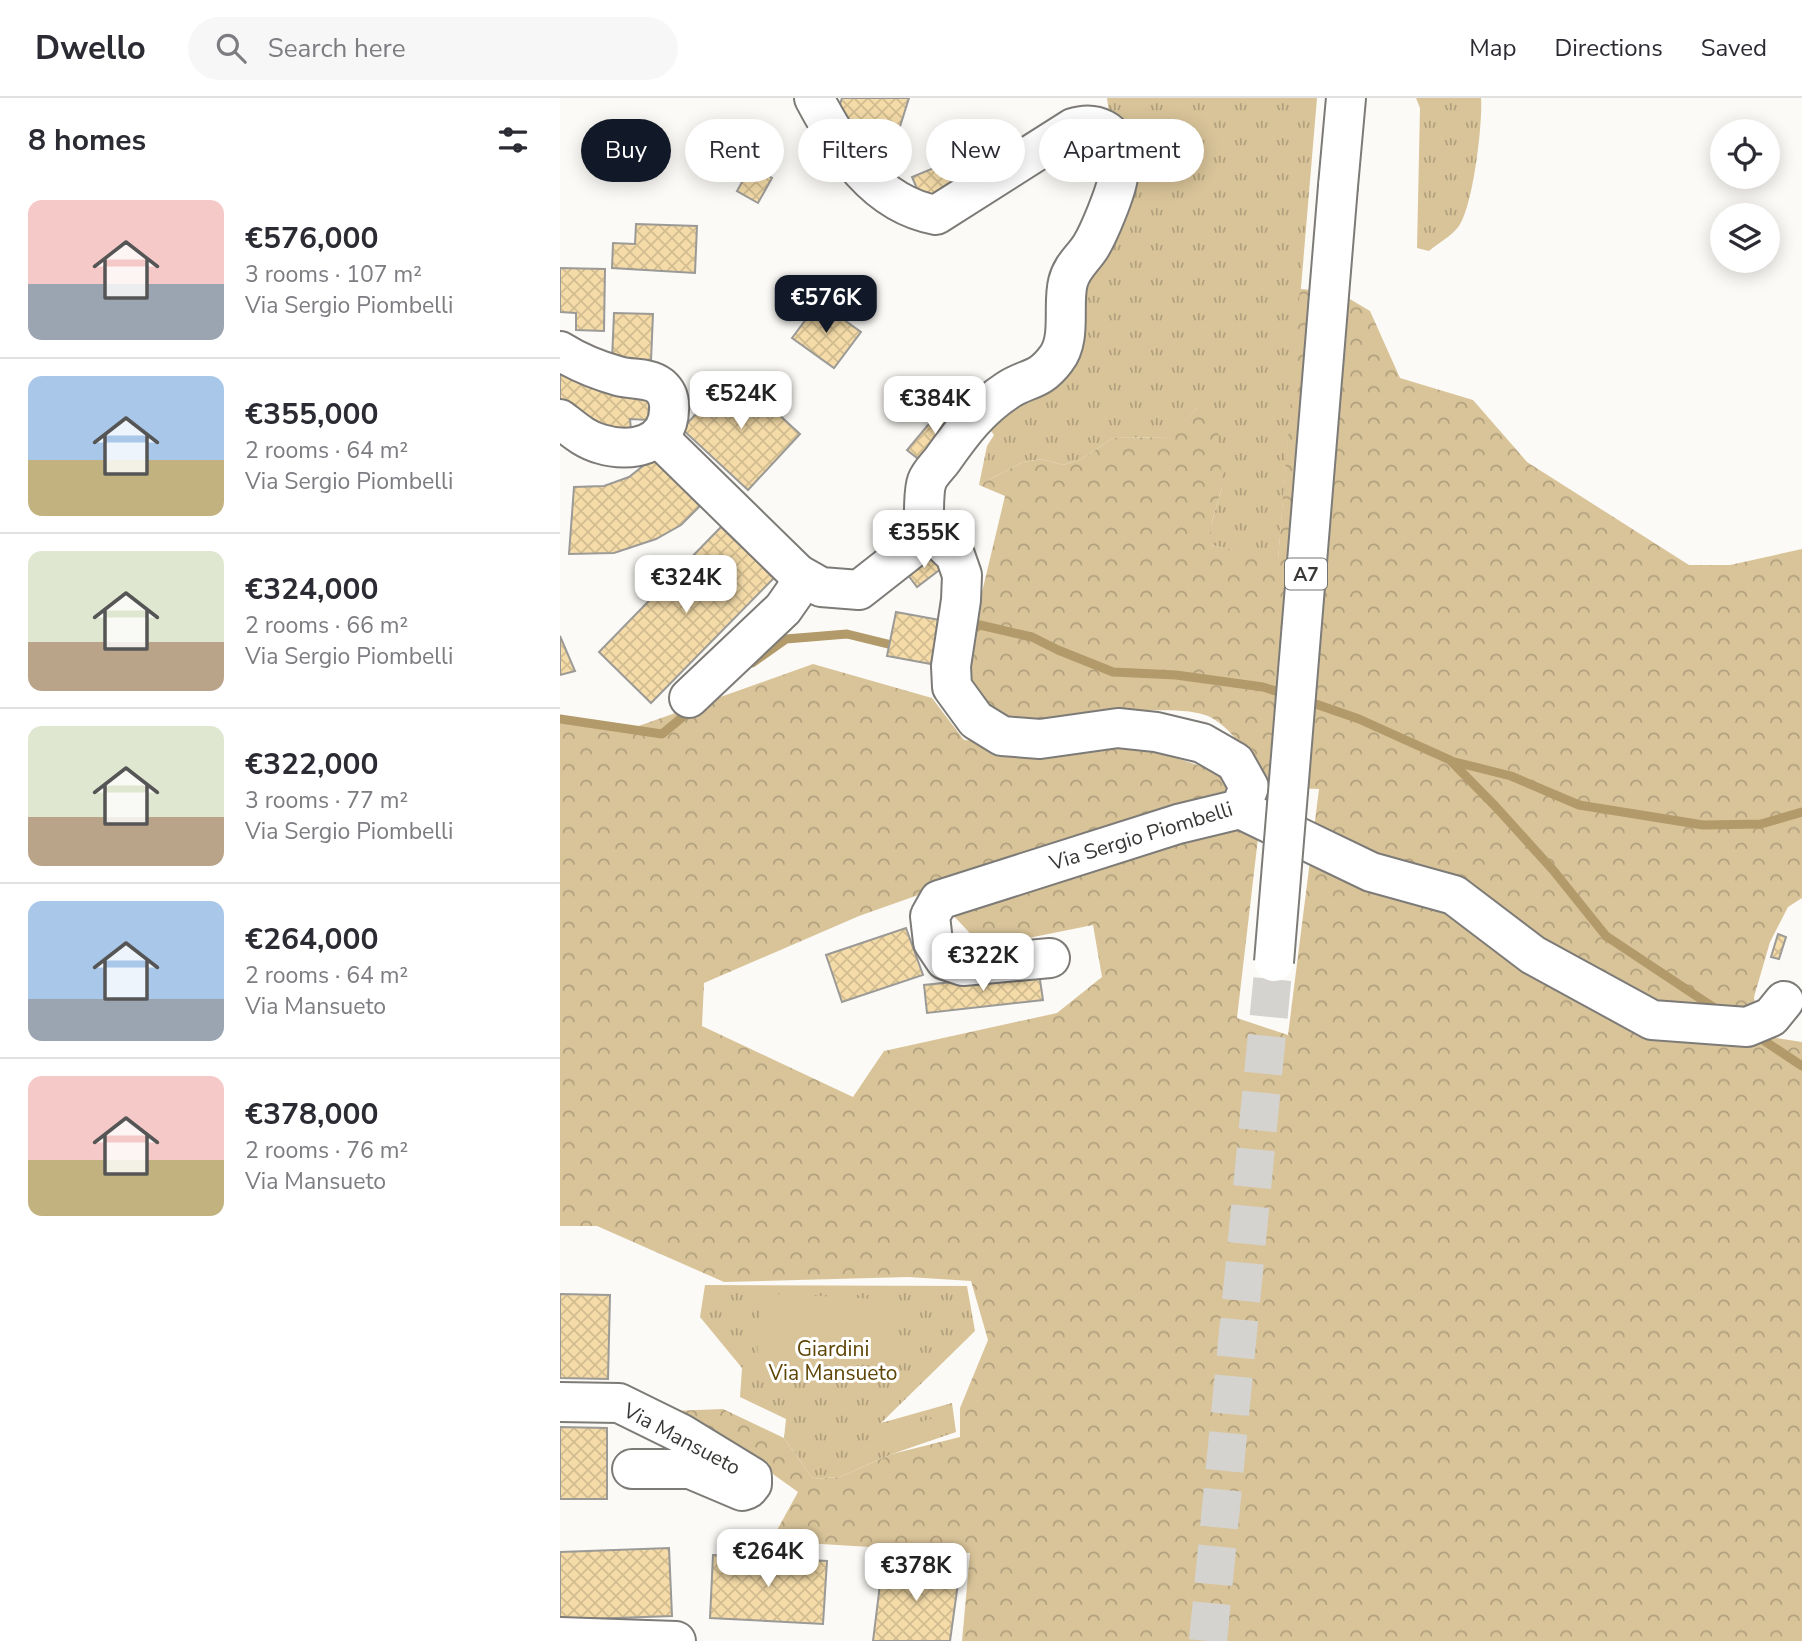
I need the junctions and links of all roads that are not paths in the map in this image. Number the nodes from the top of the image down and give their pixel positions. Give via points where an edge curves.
1 (814, 98) edge
2 (1346, 98) edge
3 (560, 351) edge
4 (560, 419) edge
5 (659, 438) junction
6 (924, 539) junction
7 (798, 574) junction
8 (689, 698) dead end
9 (1240, 809) junction
10 (1049, 958) dead end
11 (1275, 962) tunnel mouth
12 (1784, 1000) dead end
13 (560, 1402) edge
14 (632, 1469) dead end
15 (560, 1637) edge
16 (676, 1641) edge

1 - 6 main road via 862,173 908,207 936,215 1073,128 1098,127 1110,134 1118,149 1113,194 1091,245 1068,279 1059,356 1042,375 994,399 961,433 927,481
2 - 11 main road, A7, bridge
3 - 5 main road via 581,364 661,387 670,407
4 - 5 main road via 585,438 604,445 638,446
5 - 7 main road
6 - 7 main road via 859,590 821,587
6 - 9 main road, Via Sergio Piombelli via 937,538 955,555 962,575 952,687 976,720 1002,736 1040,739 1118,728 1202,743 1235,762 1249,787
7 - 8 main road via 797,589 783,609
9 - 10 main road, Via Sergio Piombelli via 1178,824 939,900 930,916 933,942 945,960 964,966
9 - 12 main road via 1371,872 1454,895 1533,955 1652,1020 1747,1027 1771,1017
13 - 14 main road, Via Mansueto via 619,1403 729,1461 753,1480 742,1491 690,1469
15 - 16 main road

